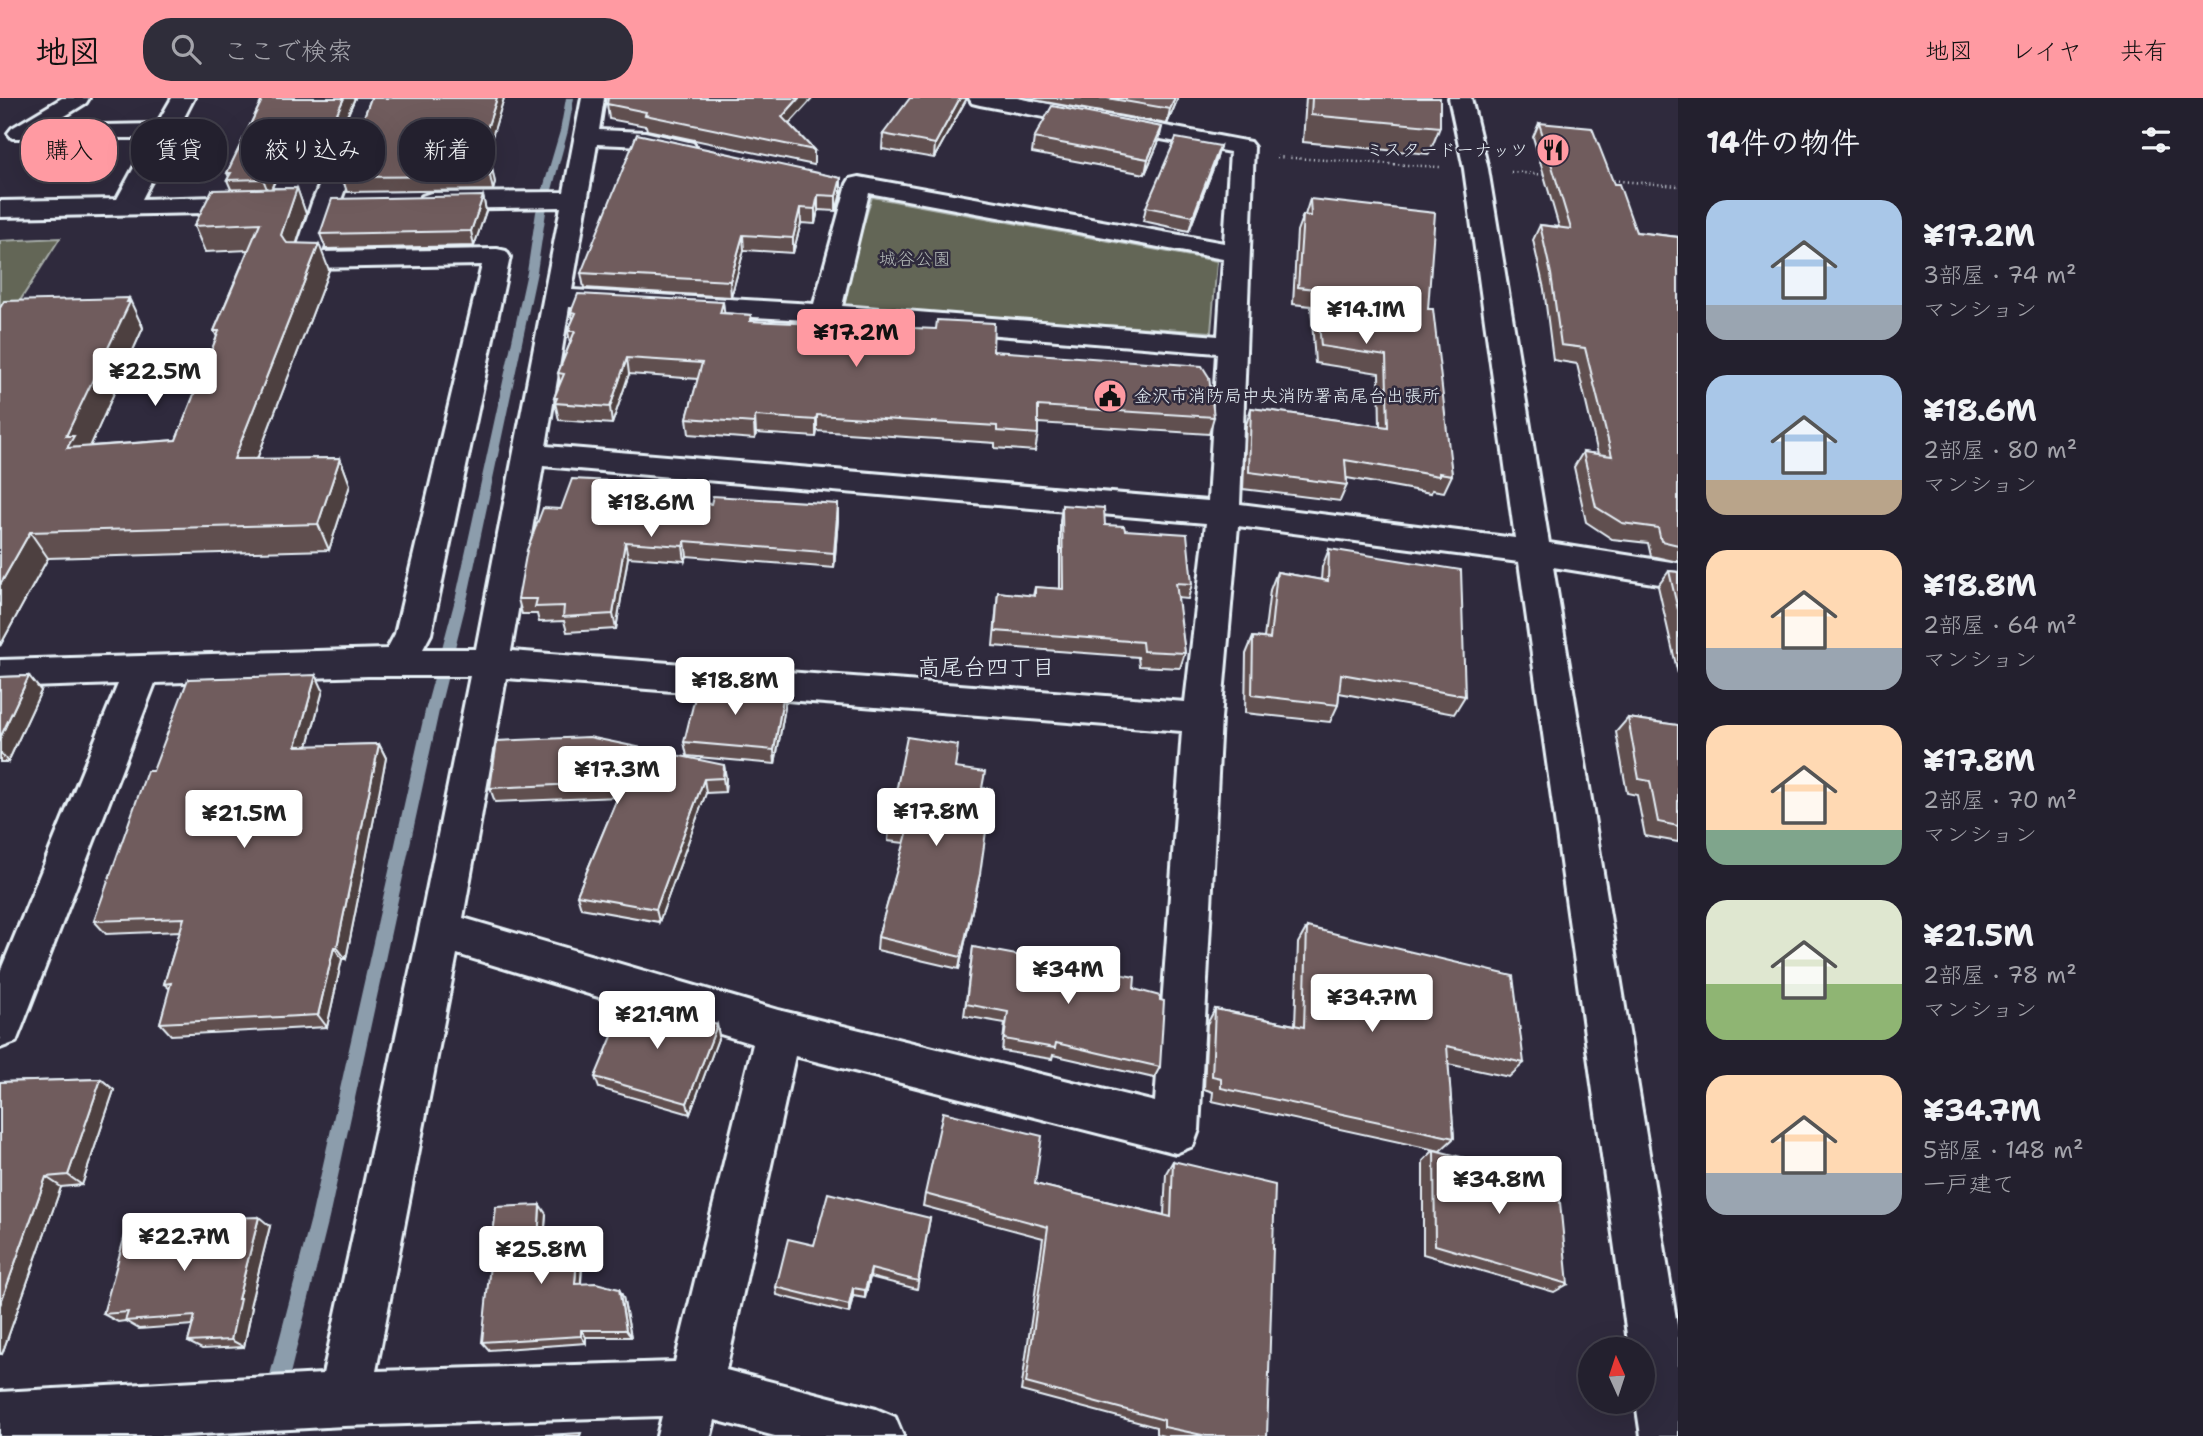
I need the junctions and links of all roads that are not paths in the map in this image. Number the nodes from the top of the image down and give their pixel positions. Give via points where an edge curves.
1 (78, 98) edge
2 (183, 98) edge
3 (367, 98) edge
4 (593, 98) edge
5 (980, 98) edge
6 (1460, 98) edge
7 (172, 119) edge
8 (131, 131) edge
9 (585, 136) junction
10 (712, 153) edge
11 (832, 179) edge
12 (138, 182) edge
13 (859, 184) junction
14 (569, 199) junction
15 (407, 201) edge
16 (315, 203) junction
17 (126, 205) junction
18 (0, 209) edge
19 (1234, 253) junction
20 (559, 298) junction
21 (825, 313) junction
22 (1232, 346) junction
23 (529, 455) junction
24 (1223, 513) junction
25 (1532, 552) junction
26 (1678, 575) edge
27 (409, 661) junction
28 (478, 663) junction
29 (141, 672) junction
30 (0, 674) edge
31 (1202, 718) junction
32 (440, 930) junction
33 (0, 1027) edge
34 (778, 1031) junction
35 (329, 1400) junction
36 (690, 1412) edge
37 (0, 1419) edge
38 (876, 1436) edge
39 (1668, 1436) edge

1 - 8 street via 20,133
2 - 7 street
3 - 16 street
4 - 9 street
5 - 19 street via 1242,147
6 - 25 street via 1476,169
9 - 10 street via 645,139
9 - 14 street
11 - 13 street
12 - 17 street
13 - 19 street
13 - 21 street
14 - 15 street
14 - 20 street
16 - 17 street
16 - 27 street via 306,260 497,257
17 - 18 street
19 - 22 street
20 - 21 street
20 - 23 street
21 - 22 street
22 - 24 street
23 - 24 street
23 - 28 street
24 - 25 street
24 - 31 street
25 - 26 street
25 - 39 street
27 - 28 street
27 - 29 street
28 - 31 street
28 - 32 street
29 - 30 street
29 - 33 street
31 - 34 street via 1176,1130
32 - 34 street
32 - 35 street
34 - 36 street
35 - 36 street
35 - 37 street
36 - 38 street

